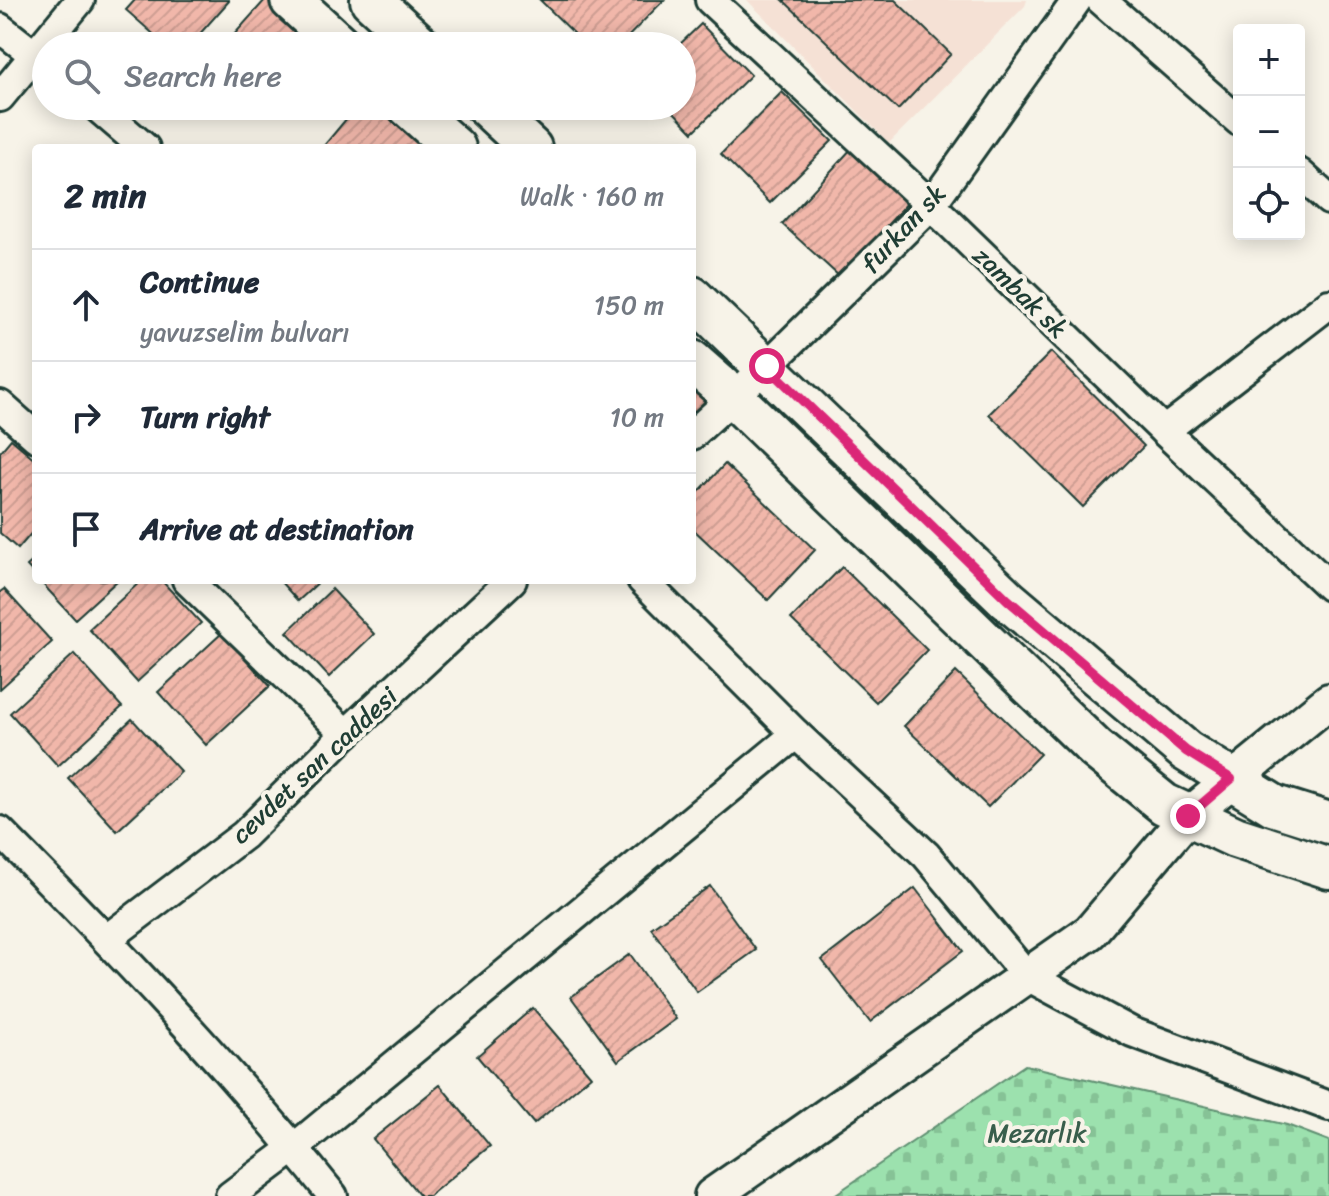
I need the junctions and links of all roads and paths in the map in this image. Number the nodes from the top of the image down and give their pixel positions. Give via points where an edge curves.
1 (80, 0) edge
2 (291, 0) edge
3 (371, 0) edge
4 (710, 0) edge
5 (1077, 0) edge
6 (1101, 0) edge
7 (0, 28) edge
8 (58, 32) edge
9 (326, 32) edge
10 (406, 32) edge
11 (32, 53) edge
12 (32, 67) edge
13 (0, 97) edge
14 (1233, 116) edge
15 (112, 120) edge
16 (423, 120) edge
17 (501, 120) edge
18 (140, 144) edge
19 (450, 144) edge
20 (527, 144) edge
21 (1305, 178) edge
22 (1329, 200) edge
23 (931, 205) junction
24 (696, 301) edge
25 (1329, 304) edge
26 (696, 365) edge
27 (767, 366) junction
28 (733, 397) junction
29 (0, 405) edge
30 (696, 431) edge
31 (1164, 431) junction
32 (32, 433) edge
33 (191, 584) edge
34 (508, 584) edge
35 (646, 584) edge
36 (1329, 586) edge
37 (1329, 701) edge
38 (346, 734) junction
39 (796, 734) junction
40 (1231, 779) junction
41 (1188, 816) junction
42 (1329, 823) edge
43 (0, 831) edge
44 (1329, 868) edge
45 (107, 939) junction
46 (1027, 976) junction
47 (1329, 1106) edge
48 (294, 1148) junction
49 (230, 1196) edge
50 (333, 1196) edge
51 (712, 1196) edge

1 - 8 street
2 - 9 main road
3 - 10 main road
4 - 23 street, zambak sk
5 - 23 street, furkan sk
6 - 14 street
7 - 11 street
12 - 13 street
15 - 18 street
16 - 19 main road
17 - 20 main road
21 - 22 street
23 - 27 street, furkan sk
23 - 31 street, zambak sk
24 - 27 main road
25 - 31 street
26 - 28 main road
27 - 28 street, furkan sk
27 - 40 main road via 1008,600 1186,751
28 - 30 street
28 - 41 main road via 1096,749 1164,804
29 - 32 street
31 - 36 street, zambak sk
33 - 38 street
34 - 38 street, cevdet san caddesi
35 - 39 street
37 - 40 street
38 - 45 street, cevdet san caddesi via 244,835
39 - 46 street via 926,855
39 - 48 street
40 - 41 street
40 - 42 main road via 1275,806
41 - 44 main road
41 - 46 street via 1090,932
43 - 45 street
45 - 48 street
46 - 47 street via 1132,1032
46 - 51 street
48 - 49 street
48 - 50 street

